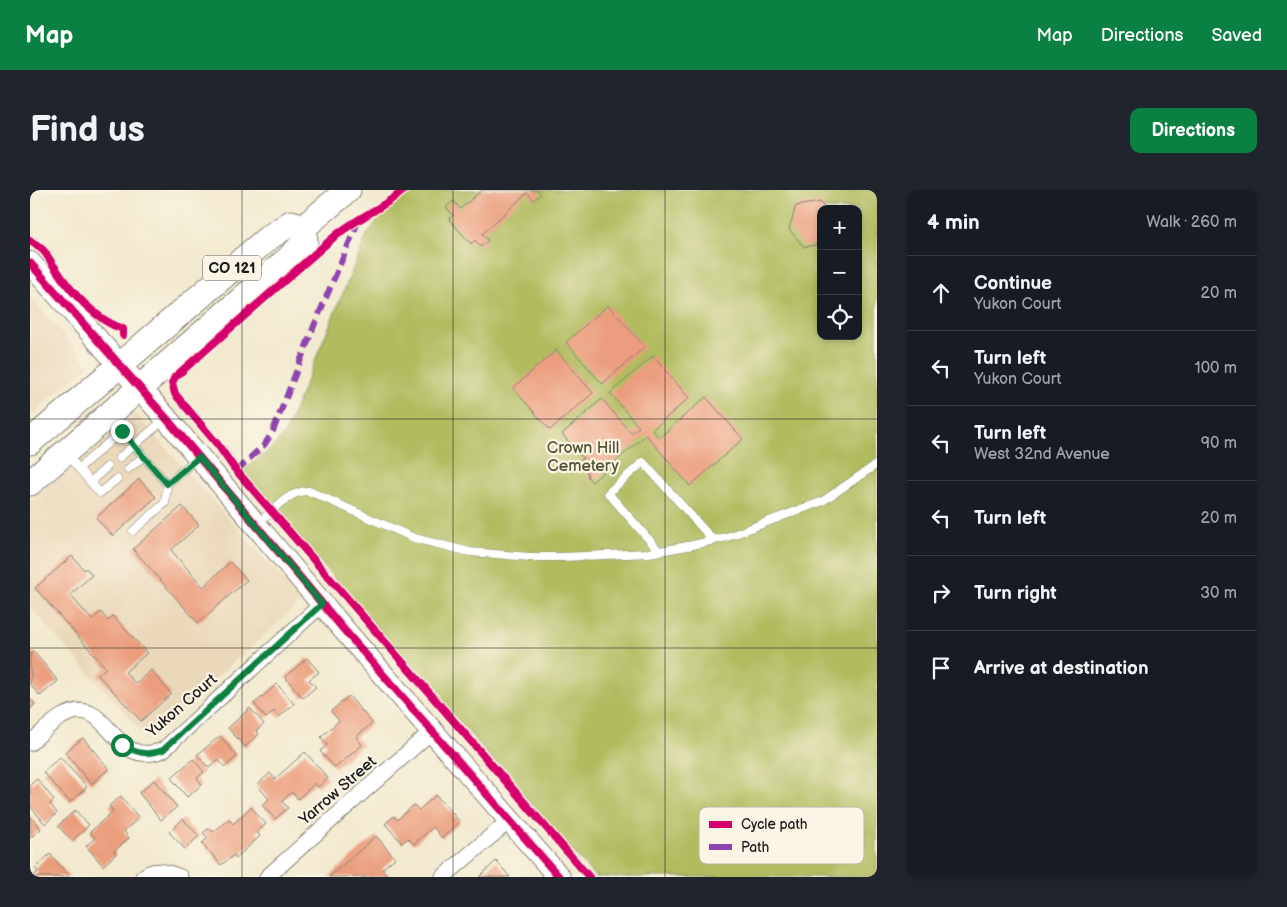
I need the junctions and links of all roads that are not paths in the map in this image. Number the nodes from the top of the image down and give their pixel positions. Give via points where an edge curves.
1 (348, 190) edge
2 (304, 227) junction
3 (30, 263) edge
4 (120, 366) junction
5 (140, 388) junction
6 (166, 418) junction
7 (115, 424) junction
8 (30, 442) edge
9 (134, 445) junction
10 (144, 456) junction
11 (199, 457) junction
12 (119, 458) dead end
13 (72, 461) junction
14 (877, 464) edge
15 (107, 468) dead end
16 (128, 470) dead end
17 (117, 479) dead end
18 (91, 482) junction
19 (30, 483) edge
20 (167, 484) junction
21 (256, 525) junction
22 (133, 531) dead end
23 (713, 540) junction
24 (659, 551) junction
25 (322, 604) junction
26 (432, 731) junction
27 (30, 743) edge
28 (510, 820) junction
29 (143, 877) edge
30 (180, 877) edge
31 (267, 877) edge
32 (443, 877) edge
33 (560, 877) edge

1 - 2 main road
2 - 4 main road, CO 121 via 291,223 268,238
2 - 5 main road, CO 121 via 305,242 288,260
3 - 4 street
4 - 5 street
4 - 8 main road, CO 121
5 - 6 street
5 - 7 main road, CO 121
6 - 9 lane
6 - 11 street
7 - 9 lane
7 - 13 main road, CO 121
9 - 10 lane
9 - 12 lane
10 - 16 lane
10 - 20 lane
11 - 20 lane
11 - 21 street
13 - 18 lane
13 - 19 main road, CO 121
14 - 23 lane via 823,501
15 - 18 lane
17 - 18 lane via 100,493
20 - 22 lane via 166,503
21 - 24 lane via 289,497 309,491 414,538 470,552 530,558
21 - 25 street
23 - 24 lane
23 - 24 lane via 643,462 608,493
25 - 26 street
25 - 27 street, Yukon Court via 163,750 147,754 130,750 97,716 82,711 63,716
26 - 28 street
26 - 31 street, Yarrow Street
28 - 32 street
28 - 33 street
29 - 30 street via 147,873 166,871

